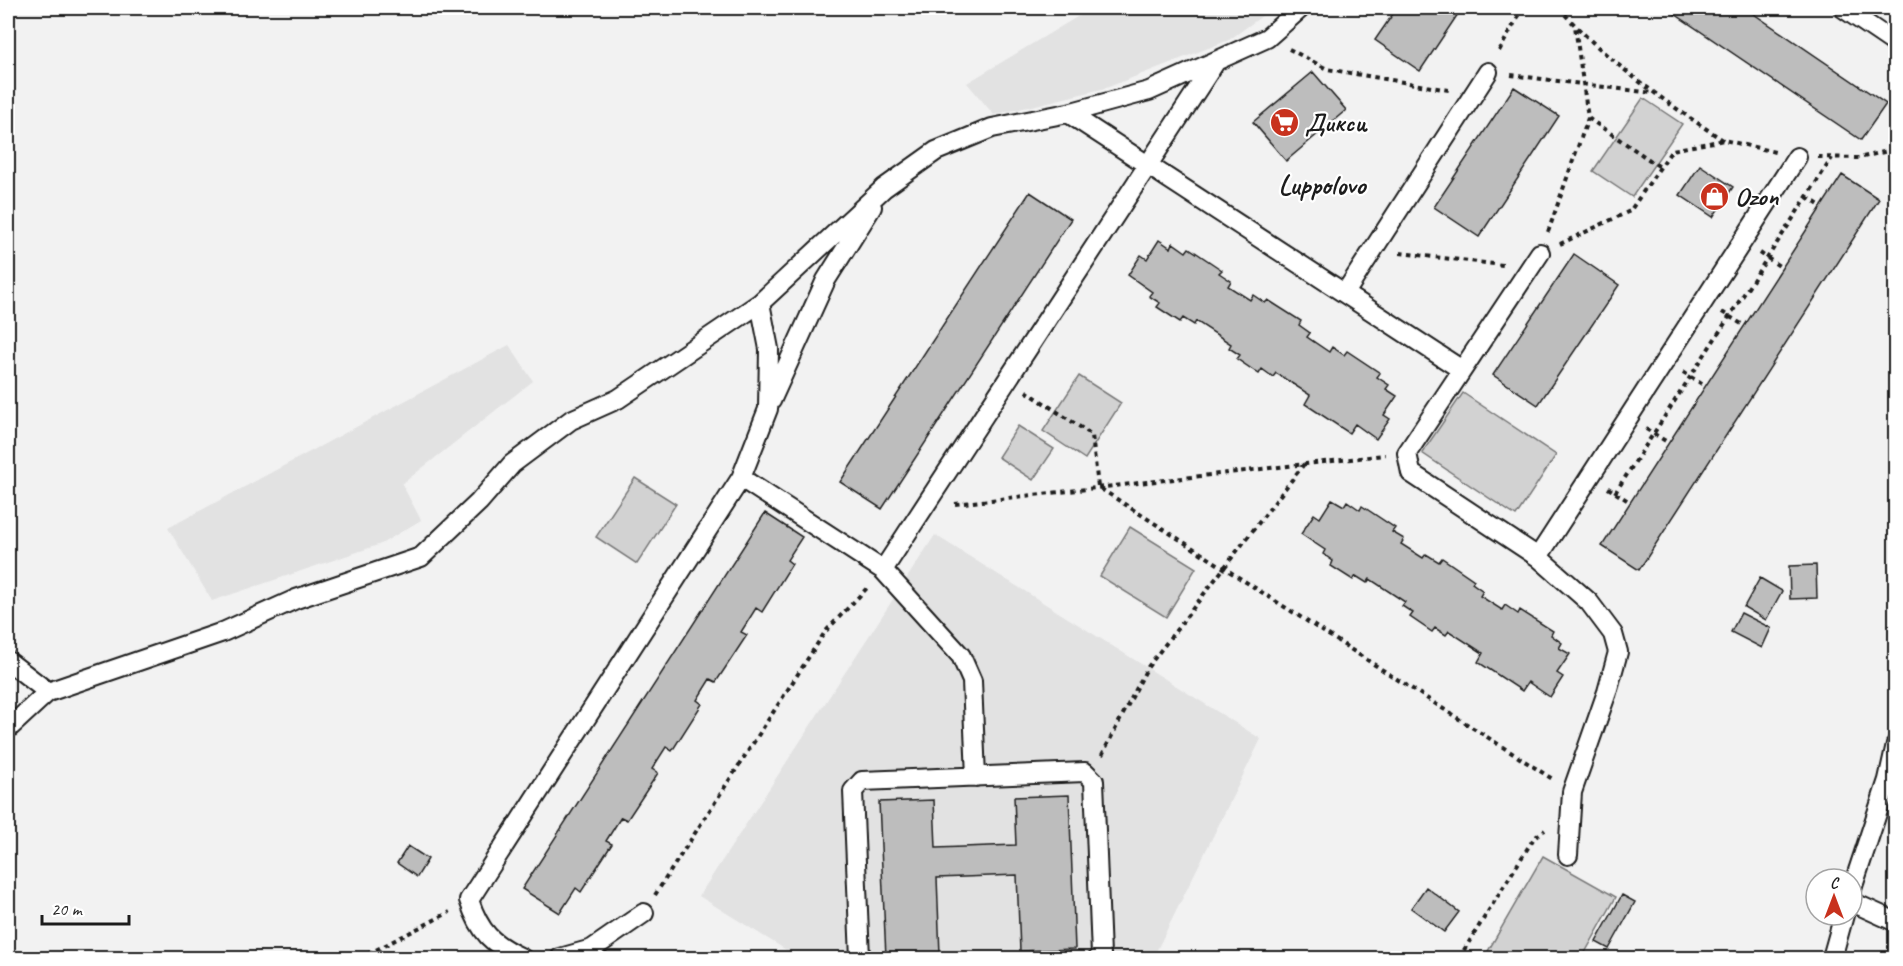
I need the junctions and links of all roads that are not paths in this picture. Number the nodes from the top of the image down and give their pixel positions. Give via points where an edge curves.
1 (1300, 8) edge
2 (1844, 8) edge
3 (1896, 44) edge
4 (1216, 61) junction
5 (1488, 72) road end
6 (1068, 113) junction
7 (1797, 157) road end
8 (1148, 165) junction
9 (884, 188) junction
10 (1540, 253) road end
11 (1345, 293) junction
12 (760, 303) junction
13 (1462, 370) junction
14 (768, 409) junction
15 (741, 478) junction
16 (1538, 557) junction
17 (883, 570) junction
18 (8, 662) edge
19 (48, 692) junction
20 (8, 729) edge
21 (1896, 744) edge
22 (976, 777) junction
23 (1568, 855) dead end
24 (1859, 867) edge
25 (1864, 907) edge
26 (644, 913) road end
27 (1896, 922) edge
28 (1841, 927) edge
29 (522, 958) edge
30 (560, 958) edge
31 (860, 958) edge
32 (1098, 958) edge
33 (1832, 958) edge

1 - 4 lane via 1267,38
2 - 3 lane
4 - 6 lane via 1149,92
4 - 8 lane
5 - 11 lane
6 - 8 lane
6 - 9 lane via 992,128 936,151
7 - 16 lane
8 - 11 lane
8 - 17 lane
9 - 12 lane
9 - 14 lane via 826,280
10 - 13 lane
11 - 13 lane
12 - 14 lane via 769,349
12 - 19 lane via 618,399 571,420 512,464 421,557 296,600 223,632
13 - 16 lane via 1407,453 1411,473
14 - 15 lane
15 - 17 lane
15 - 29 lane via 469,900 476,922 497,946
16 - 23 lane via 1589,602 1613,634 1618,652 1571,800
17 - 22 lane via 961,656 972,681
18 - 19 lane
19 - 20 lane
21 - 24 lane
22 - 31 lane via 862,782 853,791
22 - 32 lane via 1085,772 1094,781 1101,955
25 - 27 lane
26 - 30 lane via 592,949
28 - 33 lane

